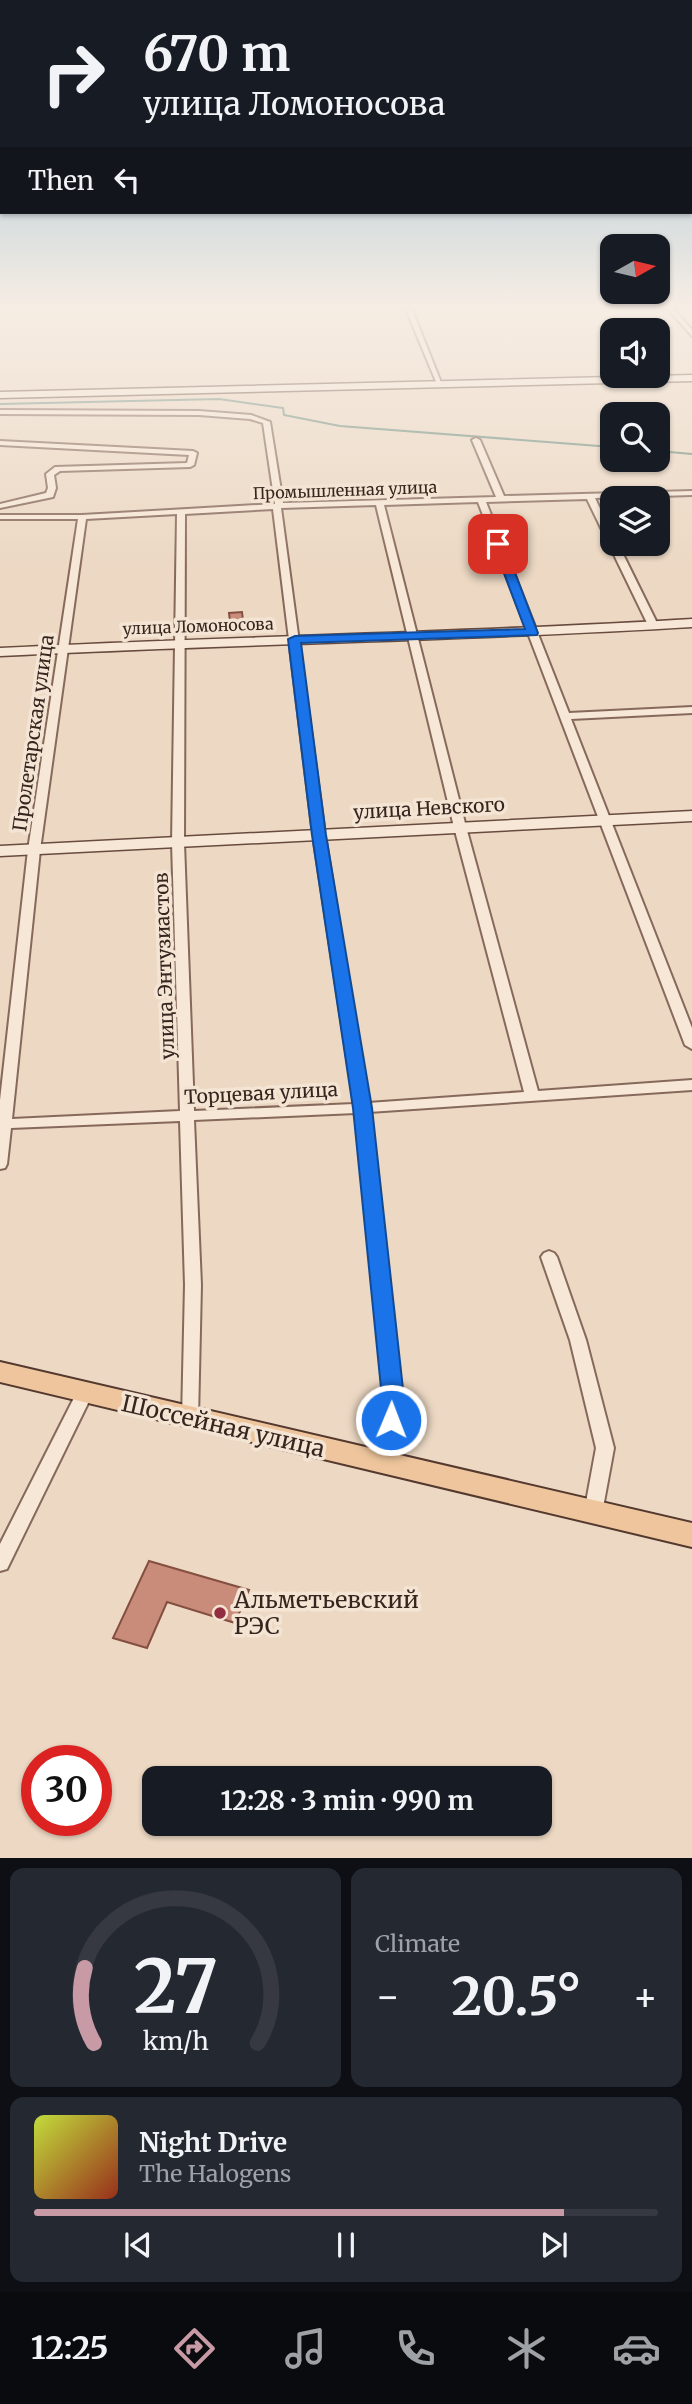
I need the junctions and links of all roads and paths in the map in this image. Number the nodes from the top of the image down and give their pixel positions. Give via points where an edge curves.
1 (52, 394) edge
2 (0, 395) edge
3 (0, 412) edge
4 (266, 422) joint
5 (476, 440) dead end
6 (0, 443) edge
7 (691, 495) edge
8 (590, 496) junction
9 (481, 499) junction
10 (501, 499) junction
11 (379, 502) junction
12 (0, 506) edge
13 (278, 506) junction
14 (181, 513) junction
15 (600, 516) edge
16 (0, 517) edge
17 (82, 517) junction
18 (619, 556) edge
19 (692, 623) edge
20 (653, 625) junction
21 (532, 633) junction
22 (411, 636) junction
23 (295, 639) junction
24 (178, 643) junction
25 (62, 649) junction
26 (0, 652) edge
27 (692, 710) edge
28 (565, 716) junction
29 (692, 816) edge
30 (604, 820) junction
31 (460, 827) junction
32 (319, 835) junction
33 (178, 842) junction
34 (34, 850) junction
35 (0, 851) edge
36 (692, 1045) edge
37 (692, 1085) edge
38 (532, 1095) junction
39 (362, 1108) junction
40 (190, 1115) junction
41 (2, 1124) edge
42 (0, 1164) edge
43 (549, 1257) dead end
44 (0, 1373) edge
45 (85, 1394) junction
46 (190, 1419) junction
47 (387, 1464) junction
48 (593, 1513) junction
49 (692, 1535) edge
50 (0, 1563) edge

1 - 2 street
3 - 4 street via 199,413
4 - 13 street
5 - 10 street
6 - 12 street via 193,453 190,465 58,469 50,474 50,495
7 - 8 street, Промышленная улица
8 - 10 street, Промышленная улица
8 - 15 street
9 - 10 street, Промышленная улица
9 - 11 street, Промышленная улица
9 - 21 street
11 - 13 street, Промышленная улица
11 - 22 street
13 - 14 street, Промышленная улица
13 - 23 street
14 - 17 street, Промышленная улица
14 - 24 street, улица Энтузиастов
16 - 17 street, Промышленная улица
17 - 25 street, Пролетарская улица
18 - 20 street
19 - 20 street, улица Ломоносова
20 - 21 street, улица Ломоносова
21 - 22 street, улица Ломоносова
21 - 28 street
22 - 23 street, улица Ломоносова
22 - 31 street
23 - 24 street, улица Ломоносова
23 - 32 street
24 - 25 street, улица Ломоносова
24 - 33 street, улица Энтузиастов
25 - 26 street, улица Ломоносова
25 - 34 street, Пролетарская улица
27 - 28 street
28 - 30 street
29 - 30 street, улица Невского
30 - 31 street, улица Невского
30 - 36 street
31 - 32 street, улица Невского
31 - 38 street
32 - 33 street, улица Невского
32 - 39 street
33 - 34 street, улица Невского
33 - 40 street, улица Энтузиастов
34 - 35 street, улица Невского
34 - 41 street, Пролетарская улица
37 - 38 street, Торцевая улица
38 - 39 street, Торцевая улица
39 - 40 street, Торцевая улица
39 - 47 street via 393,1398
40 - 41 street, Торцевая улица
40 - 46 street, улица Энтузиастов
41 - 42 street, Пролетарская улица
43 - 48 street via 578,1340 604,1448
44 - 45 main road, Шоссейная улица
45 - 46 main road, Шоссейная улица
45 - 50 street
46 - 47 main road, Шоссейная улица
47 - 48 main road, Шоссейная улица
48 - 49 main road, Шоссейная улица

